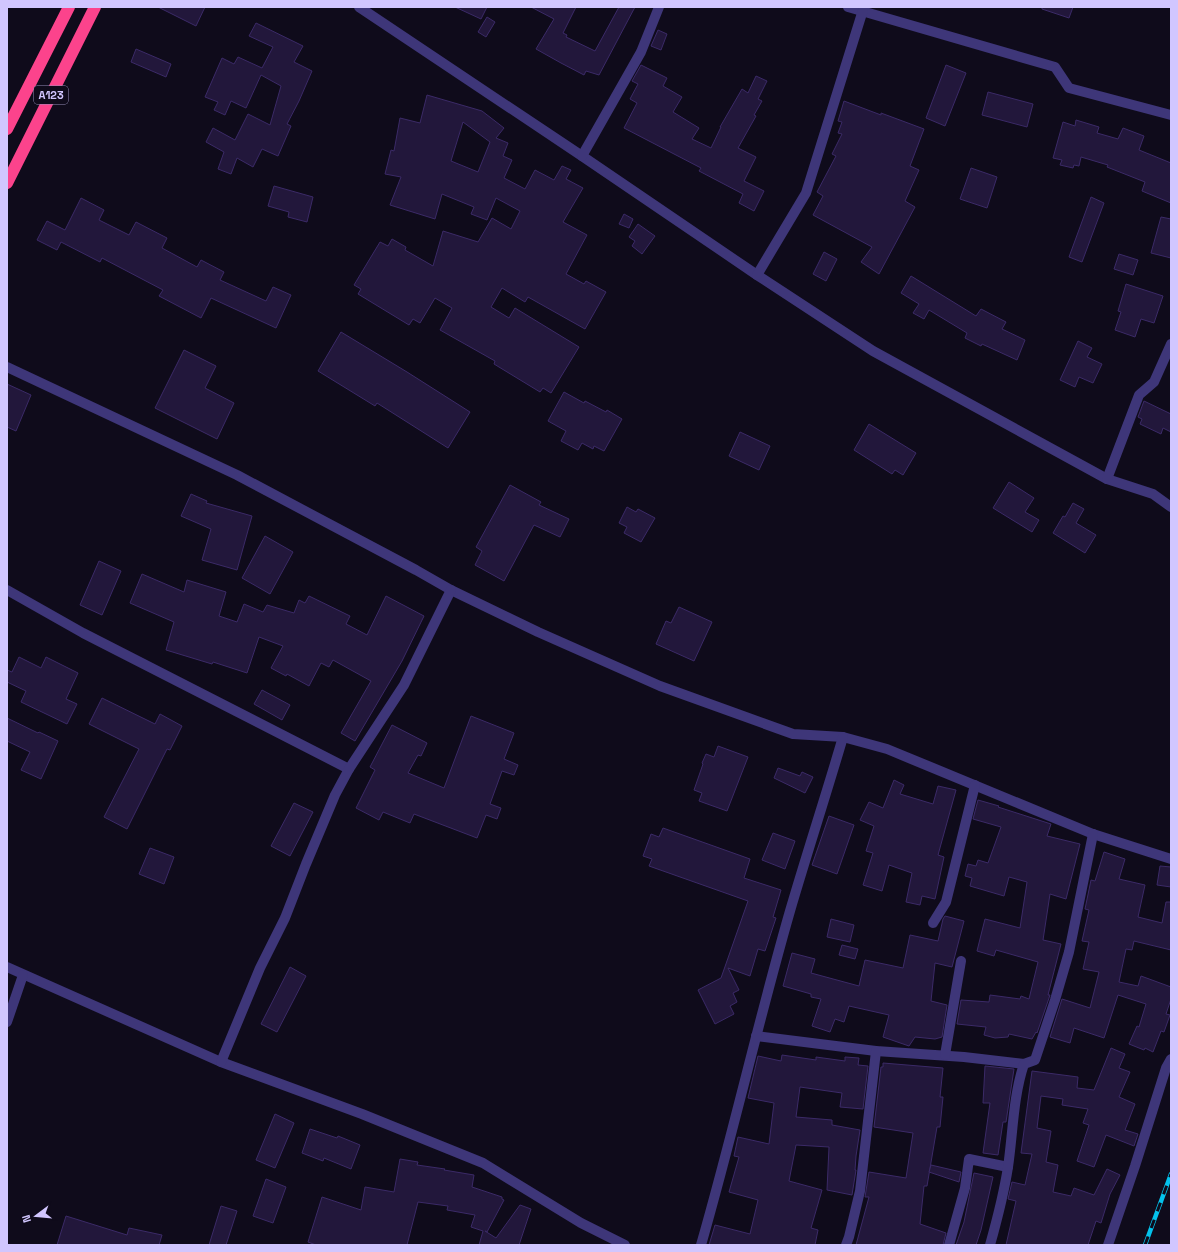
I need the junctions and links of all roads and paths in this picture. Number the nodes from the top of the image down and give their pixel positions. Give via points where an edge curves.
1 (69, 7) edge
2 (95, 7) edge
3 (359, 7) edge
4 (658, 7) edge
5 (848, 7) edge
6 (863, 10) junction
7 (1171, 116) edge
8 (7, 128) edge
9 (582, 156) junction
10 (7, 183) edge
11 (757, 276) junction
12 (1171, 344) edge
13 (7, 368) edge
14 (1107, 479) junction
15 (1171, 507) edge
16 (7, 590) edge
17 (451, 590) junction
18 (843, 737) junction
19 (349, 769) junction
20 (975, 786) junction
21 (1093, 834) junction
22 (1171, 858) edge
23 (933, 923) dead end
24 (961, 961) dead end
25 (7, 967) edge
26 (23, 975) junction
27 (7, 1022) edge
28 (756, 1036) junction
29 (876, 1051) junction
30 (945, 1055) junction
31 (1171, 1059) edge
32 (221, 1062) junction
33 (1024, 1064) junction
34 (1008, 1167) junction
35 (625, 1245) edge
36 (701, 1245) edge
37 (846, 1245) edge
38 (950, 1245) edge
39 (990, 1245) edge
40 (1108, 1245) edge

1 - 8 highway, A123
2 - 10 highway, A123
3 - 9 street
4 - 9 street via 641,52
5 - 6 street
6 - 7 street via 1055,66 1069,88
6 - 11 street via 806,192
9 - 11 street
11 - 14 street via 873,351
12 - 14 street via 1154,382 1139,395
13 - 17 street via 237,475
14 - 15 street via 1153,494
16 - 19 street via 83,633
17 - 18 street via 660,686 793,734
17 - 19 street via 404,685
18 - 20 street via 887,749
18 - 28 street via 790,911
19 - 32 street via 335,795 285,918 260,968
20 - 21 street
20 - 23 street via 946,902
21 - 22 street
21 - 33 street via 1069,952 1035,1060
24 - 30 street
25 - 26 street
26 - 27 street
26 - 32 street
28 - 29 street
28 - 36 street
29 - 30 street
29 - 37 street via 860,1191
30 - 33 street
31 - 40 street
32 - 35 street via 362,1114 483,1163 581,1223
33 - 34 street via 1019,1079
34 - 38 street via 969,1159 965,1188
34 - 39 street

